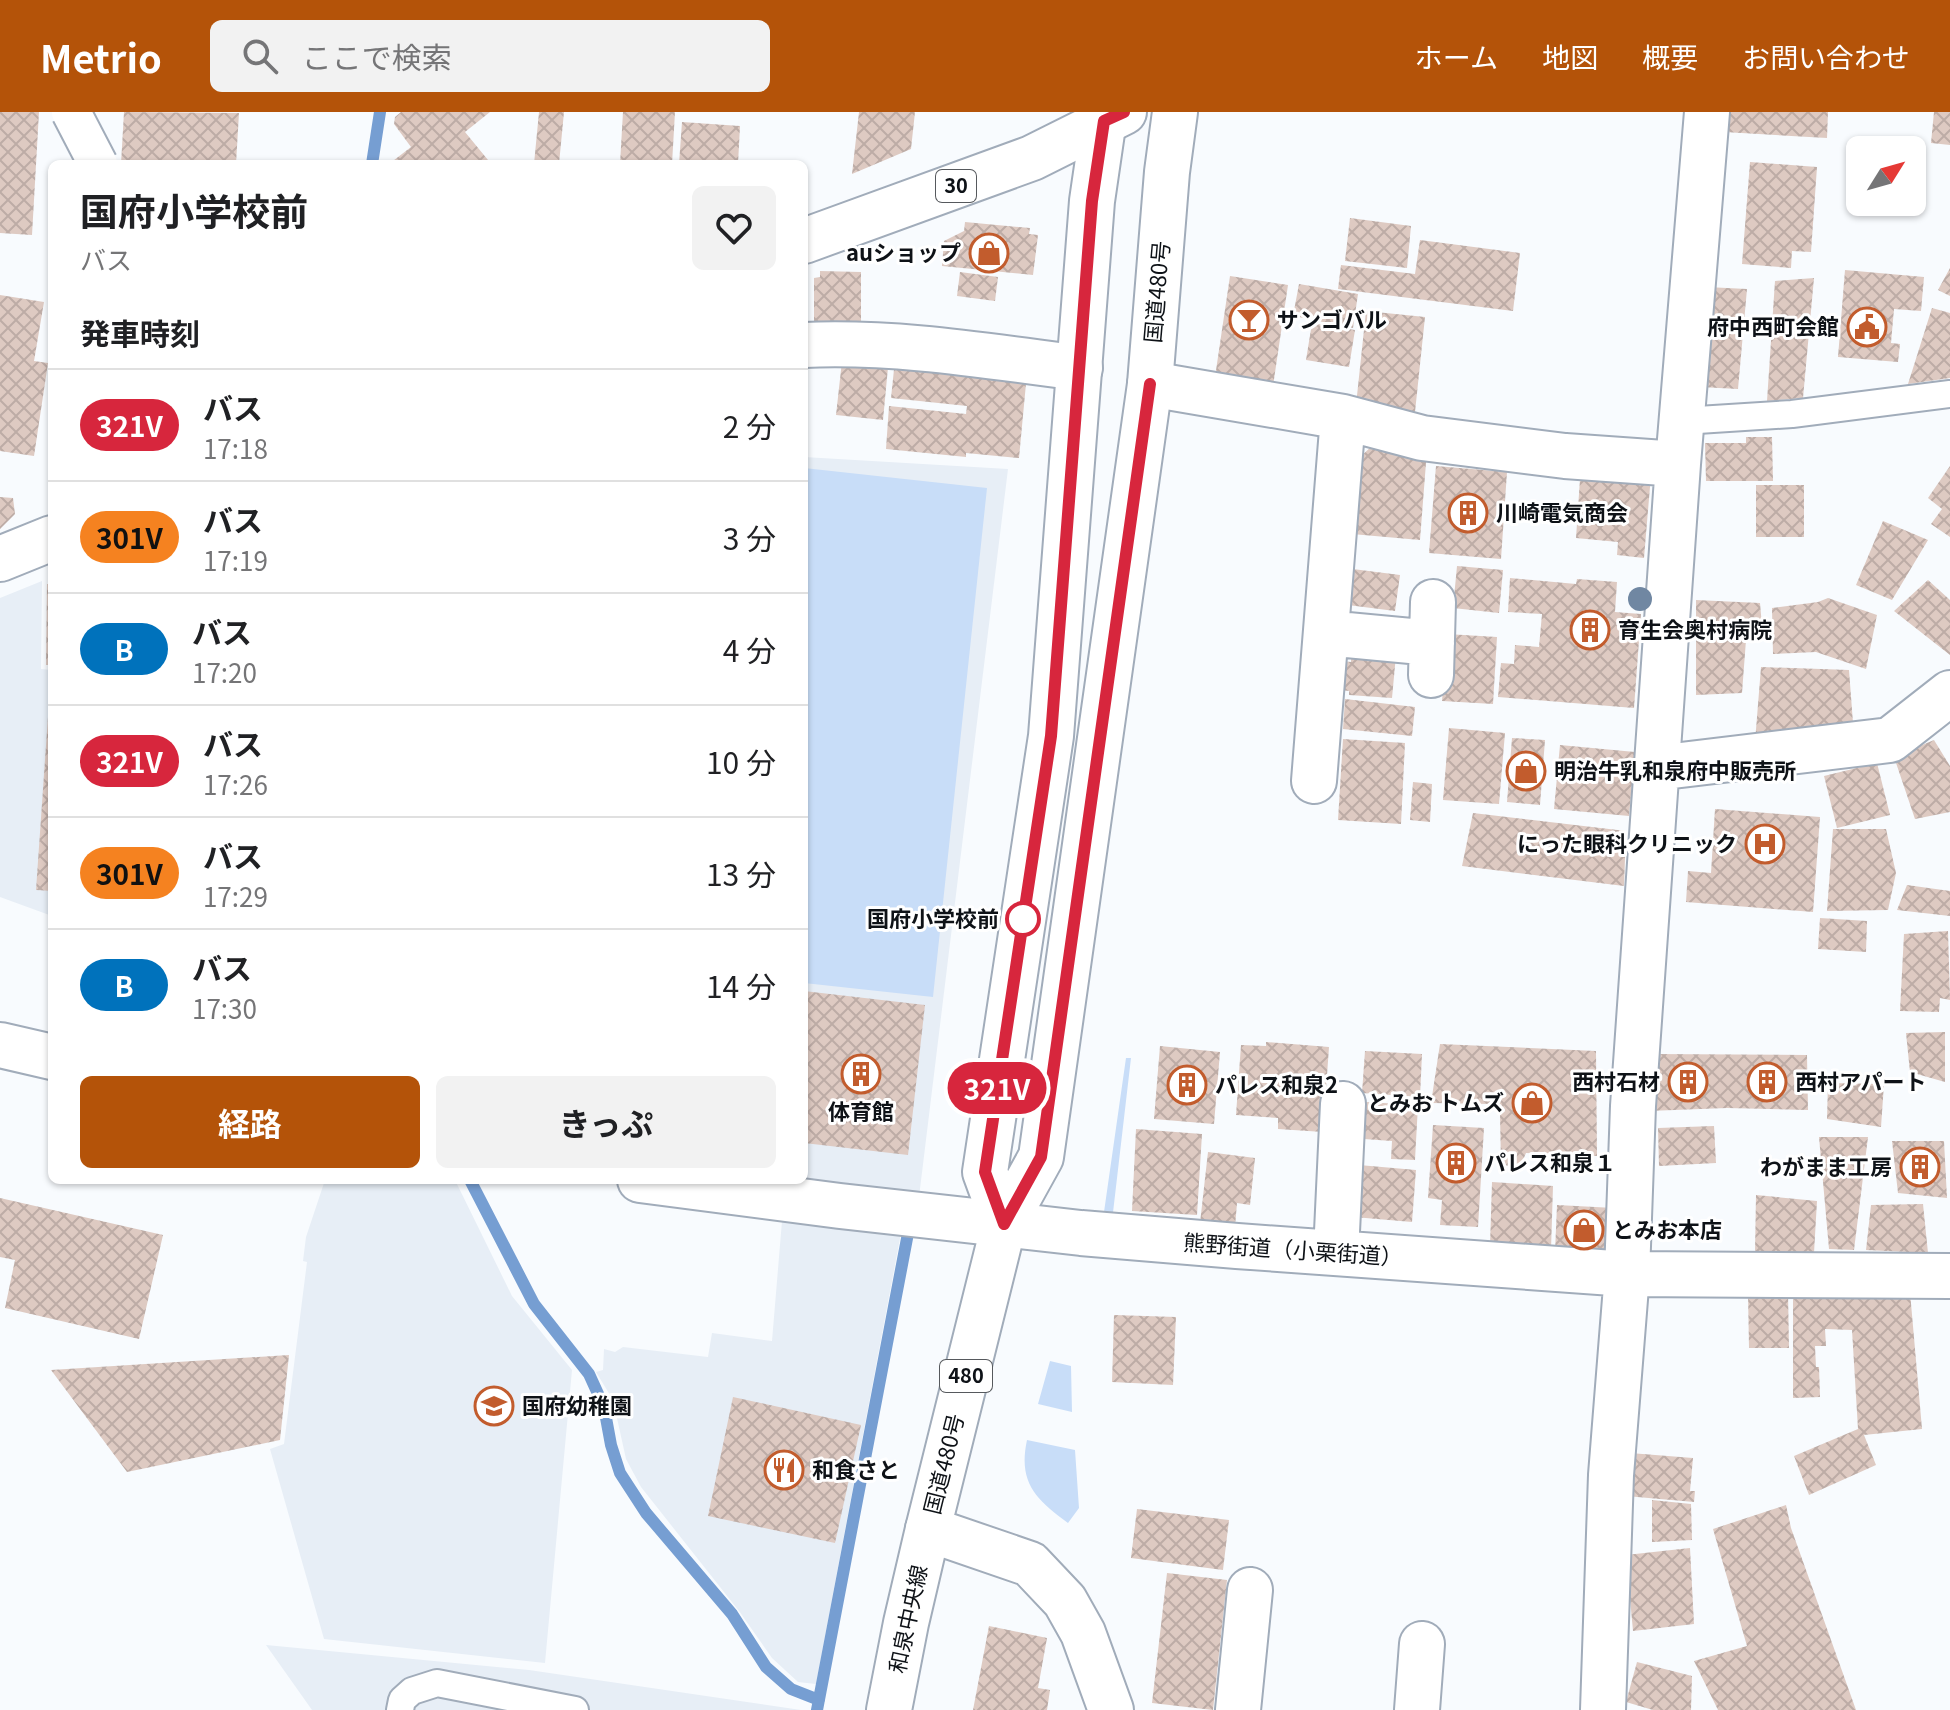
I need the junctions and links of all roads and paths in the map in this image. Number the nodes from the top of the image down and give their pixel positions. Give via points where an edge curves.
1 (71, 112) edge
2 (91, 112) edge
3 (1175, 112) edge
4 (1707, 112) edge
5 (1111, 115) edge
6 (88, 160) edge
7 (96, 160) edge
8 (808, 240) edge
9 (808, 345) edge
10 (1080, 368) junction
11 (1150, 384) junction
12 (1950, 394) edge
13 (1343, 417) junction
14 (1682, 421) junction
15 (1678, 464) junction
16 (48, 540) edge
17 (0, 559) edge
18 (1326, 633) junction
19 (1432, 640) dead end
20 (1948, 704) edge
21 (1656, 768) junction
22 (1314, 781) dead end
23 (0, 1045) edge
24 (48, 1056) edge
25 (1343, 1104) dead end
26 (673, 1184) edge
27 (1004, 1224) junction
28 (1336, 1253) junction
29 (1627, 1274) junction
30 (1950, 1276) edge
31 (928, 1529) junction
32 (1250, 1590) dead end
33 (1422, 1644) dead end
34 (400, 1710) edge
35 (575, 1710) edge
36 (889, 1710) edge
37 (1111, 1710) edge
38 (1238, 1710) edge
39 (1417, 1710) edge
40 (1603, 1710) edge

1 - 7 street, bridge
2 - 6 lane
3 - 11 main road, 国道480号 / 480
4 - 14 main road
5 - 8 main road, 30 via 1032,158
5 - 10 main road via 1092,201
9 - 10 main road via 963,351
10 - 27 main road via 1051,736 985,1172
11 - 13 main road
11 - 27 main road, 国道480号 / 480 via 1041,1157
12 - 14 lane via 1792,414
13 - 15 main road via 1422,438
13 - 18 main road
14 - 15 main road
15 - 21 main road
16 - 17 main road
18 - 19 main road
18 - 22 main road
20 - 21 main road via 1890,740
21 - 29 main road via 1633,1092
23 - 24 main road
25 - 28 main road
26 - 27 main road, 熊野街道（小栗街道）
27 - 28 main road, 熊野街道（小栗街道）
27 - 31 main road, 国道480号 / 480
28 - 29 main road, 熊野街道（小栗街道）
29 - 30 main road, 熊野街道（小栗街道）
29 - 40 main road via 1611,1475
31 - 36 main road, 和泉中央線
31 - 37 main road, 国道480号 via 1030,1564 1065,1601 1083,1633
32 - 38 main road
33 - 39 main road
34 - 35 lane via 412,1691 437,1683

